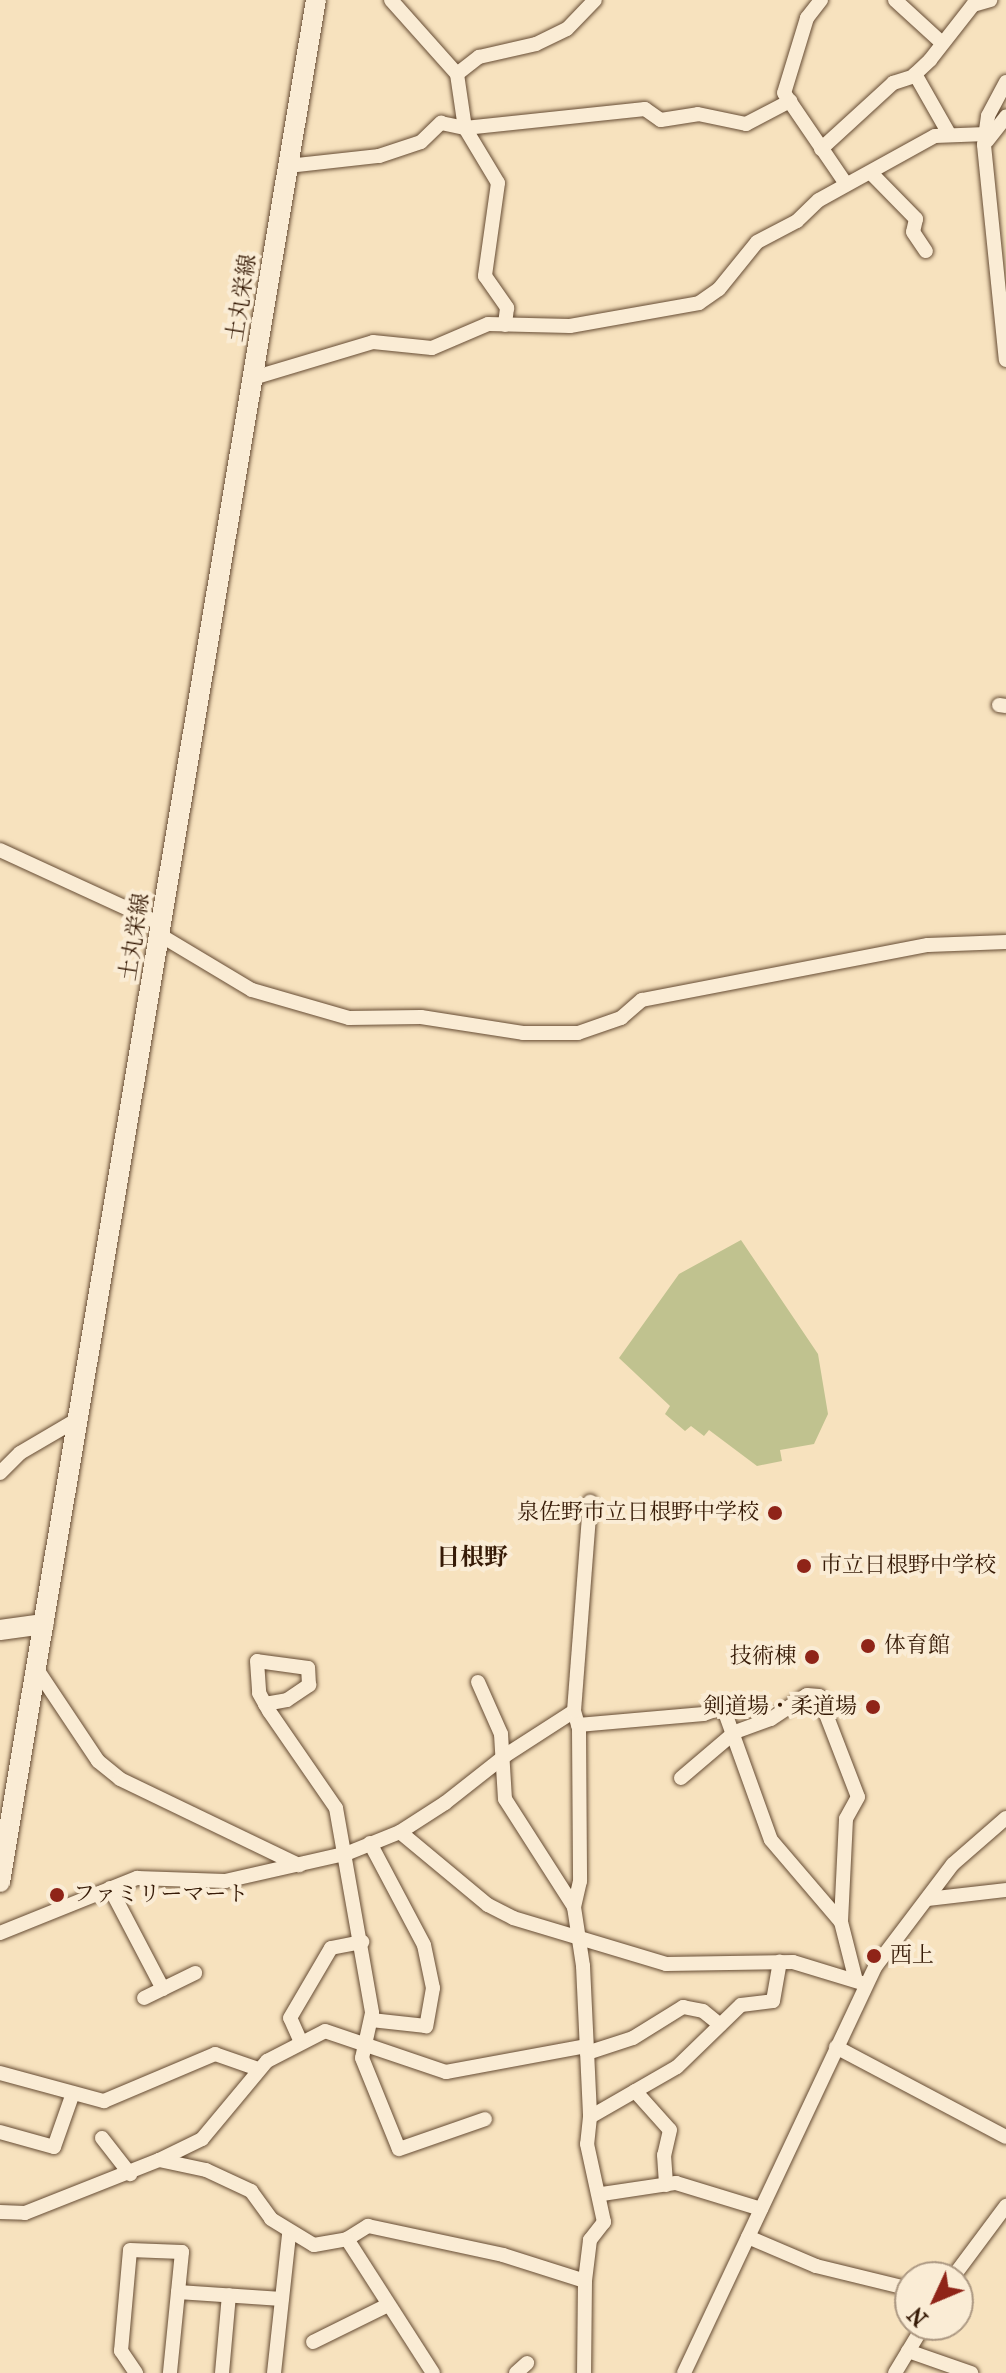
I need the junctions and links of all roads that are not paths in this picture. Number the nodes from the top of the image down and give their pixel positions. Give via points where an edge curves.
1 (316, 0) edge
2 (391, 0) edge
3 (595, 0) edge
4 (821, 0) edge
5 (895, 0) edge
6 (990, 0) edge
7 (941, 42) junction
8 (457, 74) junction
9 (915, 74) junction
10 (1006, 82) edge
11 (790, 101) junction
12 (1006, 117) edge
13 (465, 128) junction
14 (948, 132) junction
15 (985, 139) junction
16 (821, 149) junction
17 (288, 166) junction
18 (872, 174) junction
19 (846, 184) junction
20 (926, 251) dead end
21 (505, 325) junction
22 (1006, 360) edge
23 (253, 378) junction
24 (0, 850) edge
25 (160, 930) junction
26 (1006, 942) edge
27 (78, 1419) junction
28 (0, 1473) edge
29 (590, 1502) dead end
30 (44, 1624) junction
31 (0, 1630) edge
32 (36, 1668) junction
33 (478, 1682) dead end
34 (265, 1704) dead end
35 (576, 1718) junction
36 (735, 1732) junction
37 (506, 1755) junction
38 (681, 1778) dead end
39 (1006, 1818) edge
40 (400, 1832) junction
41 (370, 1843) junction
42 (348, 1853) junction
43 (299, 1865) junction
44 (0, 1882) edge
45 (110, 1888) junction
46 (1006, 1890) edge
47 (928, 1899) junction
48 (574, 1907) junction
49 (841, 1922) junction
50 (0, 1933) edge
51 (577, 1936) junction
52 (362, 1942) junction
53 (780, 1962) junction
54 (195, 1973) dead end
55 (860, 1981) junction
56 (163, 1989) junction
57 (144, 1998) dead end
58 (371, 2020) junction
59 (720, 2025) junction
60 (300, 2040) junction
61 (365, 2045) junction
62 (836, 2047) junction
63 (586, 2050) junction
64 (258, 2069) junction
65 (0, 2073) edge
66 (635, 2091) junction
67 (73, 2093) junction
68 (590, 2117) junction
69 (485, 2119) dead end
70 (0, 2132) edge
71 (1006, 2137) edge
72 (102, 2138) dead end
73 (159, 2160) junction
74 (130, 2174) junction
75 (666, 2185) junction
76 (602, 2194) junction
77 (1006, 2206) edge
78 (761, 2209) junction
79 (0, 2212) edge
80 (289, 2234) junction
81 (748, 2237) junction
82 (347, 2239) junction
83 (965, 2261) edge
84 (585, 2281) junction
85 (894, 2285) edge
86 (178, 2292) junction
87 (229, 2295) junction
88 (282, 2299) junction
89 (386, 2306) junction
90 (914, 2341) edge
91 (313, 2342) dead end
92 (908, 2351) junction
93 (136, 2373) edge
94 (170, 2373) edge
95 (222, 2373) edge
96 (274, 2373) edge
97 (433, 2373) edge
98 (584, 2373) edge
99 (684, 2373) edge
100 (895, 2373) edge
101 (971, 2373) edge

1 - 17 main road, 土丸栄線
2 - 8 street
3 - 8 street via 567,29 536,44 479,57
4 - 11 street via 807,18 784,93
5 - 7 street
6 - 7 street via 973,5
7 - 9 street
8 - 13 street
9 - 14 street
9 - 16 street via 893,83
10 - 15 street
11 - 13 street via 746,124 698,114 661,120 645,109
11 - 16 street
12 - 15 street
13 - 17 street via 441,123 421,142 379,156
13 - 21 street via 498,183 485,276 507,308
14 - 15 street
14 - 18 street
15 - 22 street
16 - 19 street
17 - 23 main road, 土丸栄線
18 - 19 street
18 - 20 street via 916,219 913,232
19 - 21 street via 757,242 719,289 699,303 570,326
21 - 23 street via 472,329 432,348 373,342
23 - 25 main road, 土丸栄線
24 - 25 street
25 - 26 street via 252,990 349,1018 421,1017 523,1033 578,1033 621,1018 642,1000 928,945
25 - 27 main road, 土丸栄線
27 - 28 street via 20,1453
27 - 30 main road, 土丸栄線
29 - 35 street
30 - 31 main road
30 - 32 main road, 土丸栄線
32 - 43 street via 98,1761 120,1779
32 - 44 main road, 土丸栄線
33 - 37 street
34 - 42 street via 336,1808
35 - 36 street via 704,1714 723,1707
35 - 37 street
35 - 48 street via 580,1881
36 - 38 street
36 - 49 street via 771,1840
36 - 49 street via 771,1719 807,1695 819,1696 826,1704 858,1797 846,1819
37 - 40 street
37 - 48 street via 505,1799
39 - 47 street via 953,1864
40 - 41 street
40 - 51 street via 488,1905
41 - 42 street
41 - 58 street via 424,1945 433,1988 426,2026
42 - 43 street
42 - 52 street
43 - 45 street via 225,1881 137,1878
45 - 50 street
45 - 56 street
46 - 47 street
47 - 55 street
48 - 51 street
49 - 55 street
51 - 53 street via 686,1967
51 - 63 street
52 - 58 street
52 - 60 street via 331,1948 290,2018
53 - 55 street
53 - 59 street via 773,2001 741,2005
54 - 56 street
55 - 62 street
56 - 57 street
58 - 61 street
59 - 63 street via 703,2011 683,2007 633,2038
59 - 66 street via 677,2067
60 - 61 street via 325,2031
60 - 64 street
61 - 63 street via 446,2072
61 - 69 street via 362,2058 399,2149
62 - 71 street
62 - 78 street
63 - 68 street
64 - 67 street via 215,2054 104,2101
64 - 73 street via 202,2139
65 - 67 street
66 - 68 street
66 - 75 street via 670,2130 664,2155
67 - 70 street via 54,2147
68 - 76 street via 587,2144
72 - 74 street
73 - 74 street
73 - 80 street via 206,2170 251,2191
74 - 79 street via 70,2192 25,2213
75 - 76 street
75 - 78 street via 676,2183
76 - 84 street via 604,2222 590,2240
77 - 83 street
78 - 81 street
80 - 82 street via 314,2245
80 - 88 street
81 - 85 street via 816,2266
81 - 99 street
82 - 84 street via 368,2226 503,2255
82 - 89 street
84 - 98 street
86 - 87 street
86 - 93 street via 182,2252 130,2250 121,2351
86 - 94 street
87 - 88 street
87 - 95 street
88 - 96 street
89 - 91 street
89 - 97 street
90 - 92 street
92 - 100 street
92 - 101 street

